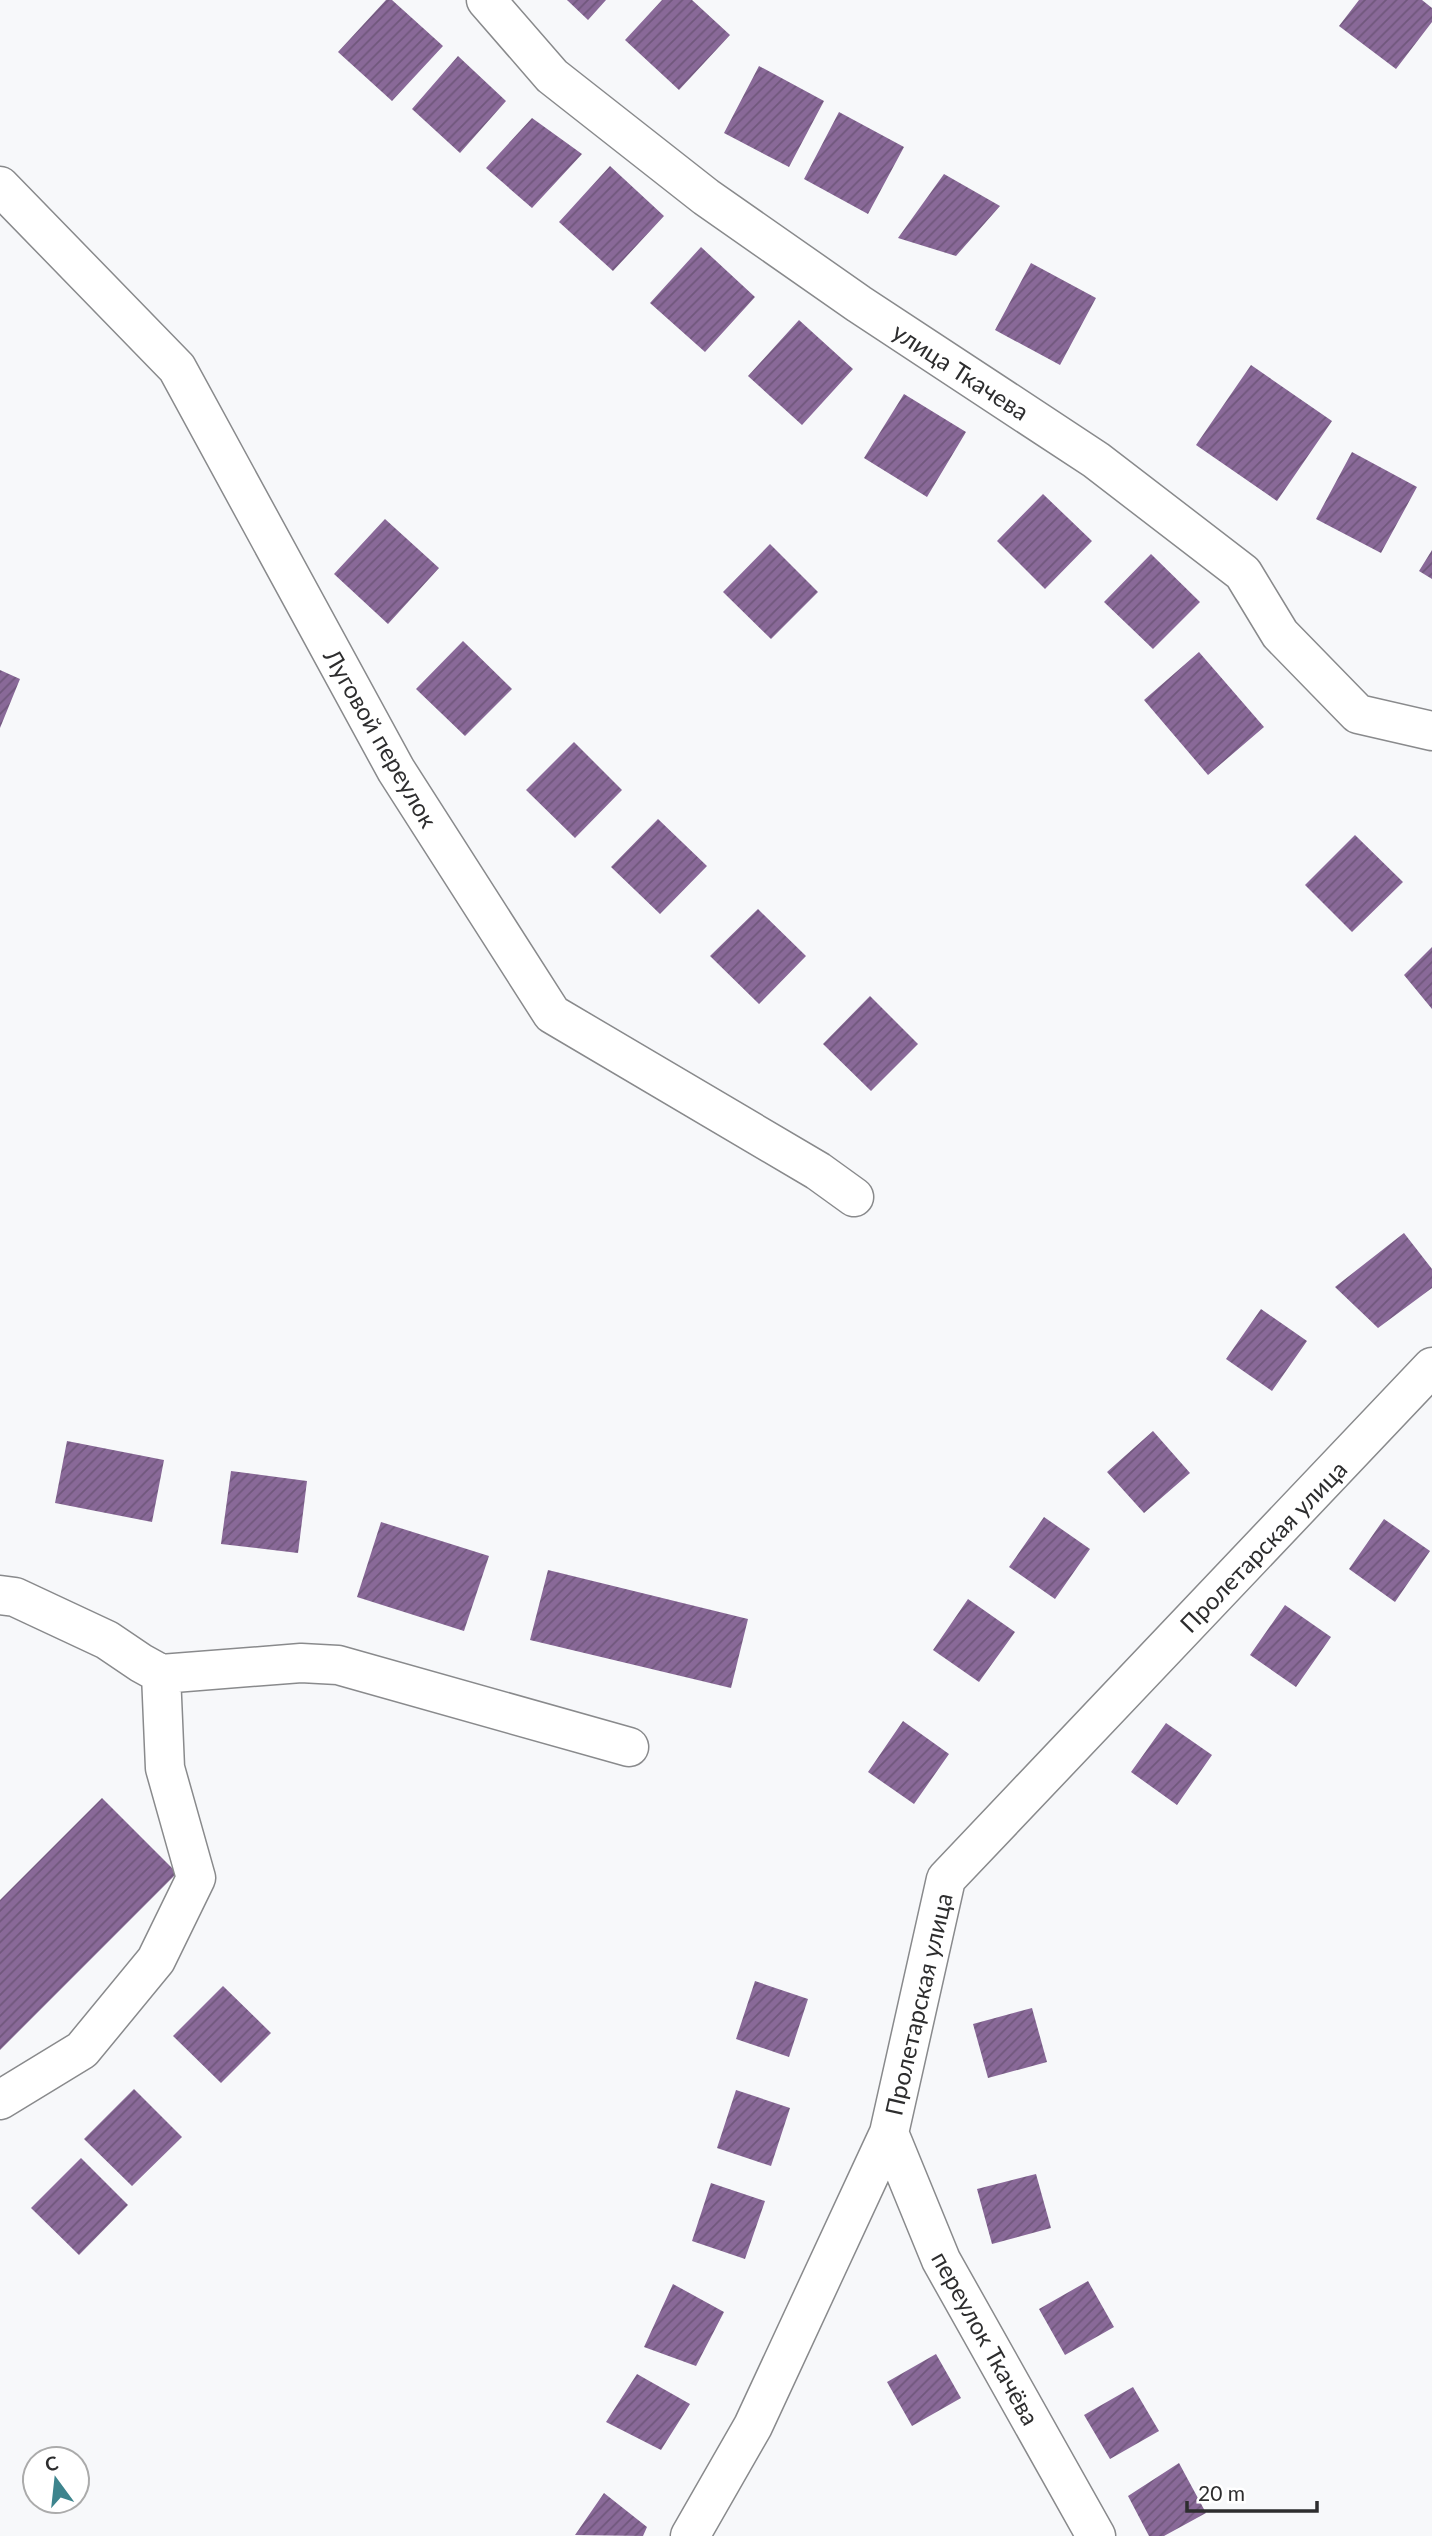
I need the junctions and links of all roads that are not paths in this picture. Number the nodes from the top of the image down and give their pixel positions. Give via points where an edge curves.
1 (486, 0) edge
2 (0, 186) edge
3 (1432, 731) edge
4 (854, 1197) dead end
5 (1432, 1367) edge
6 (0, 1595) edge
7 (161, 1674) junction
8 (629, 1747) dead end
9 (0, 2099) edge
10 (888, 2133) junction
11 (690, 2536) edge
12 (1096, 2536) edge

1 - 3 street, улица Ткачева via 552,76 706,197 1096,460 1243,573 1280,634 1358,714
2 - 4 street, Луговой переулок via 177,368 396,771 552,1014 818,1171
5 - 10 street, Пролетарская улица via 946,1879
6 - 7 street via 15,1597 107,1640
7 - 8 street via 301,1663 338,1665
7 - 9 street via 164,1768 196,1878 156,1960 82,2050
10 - 11 street, Пролетарская улица via 753,2426
10 - 12 street, переулок Ткачёва via 941,2260

